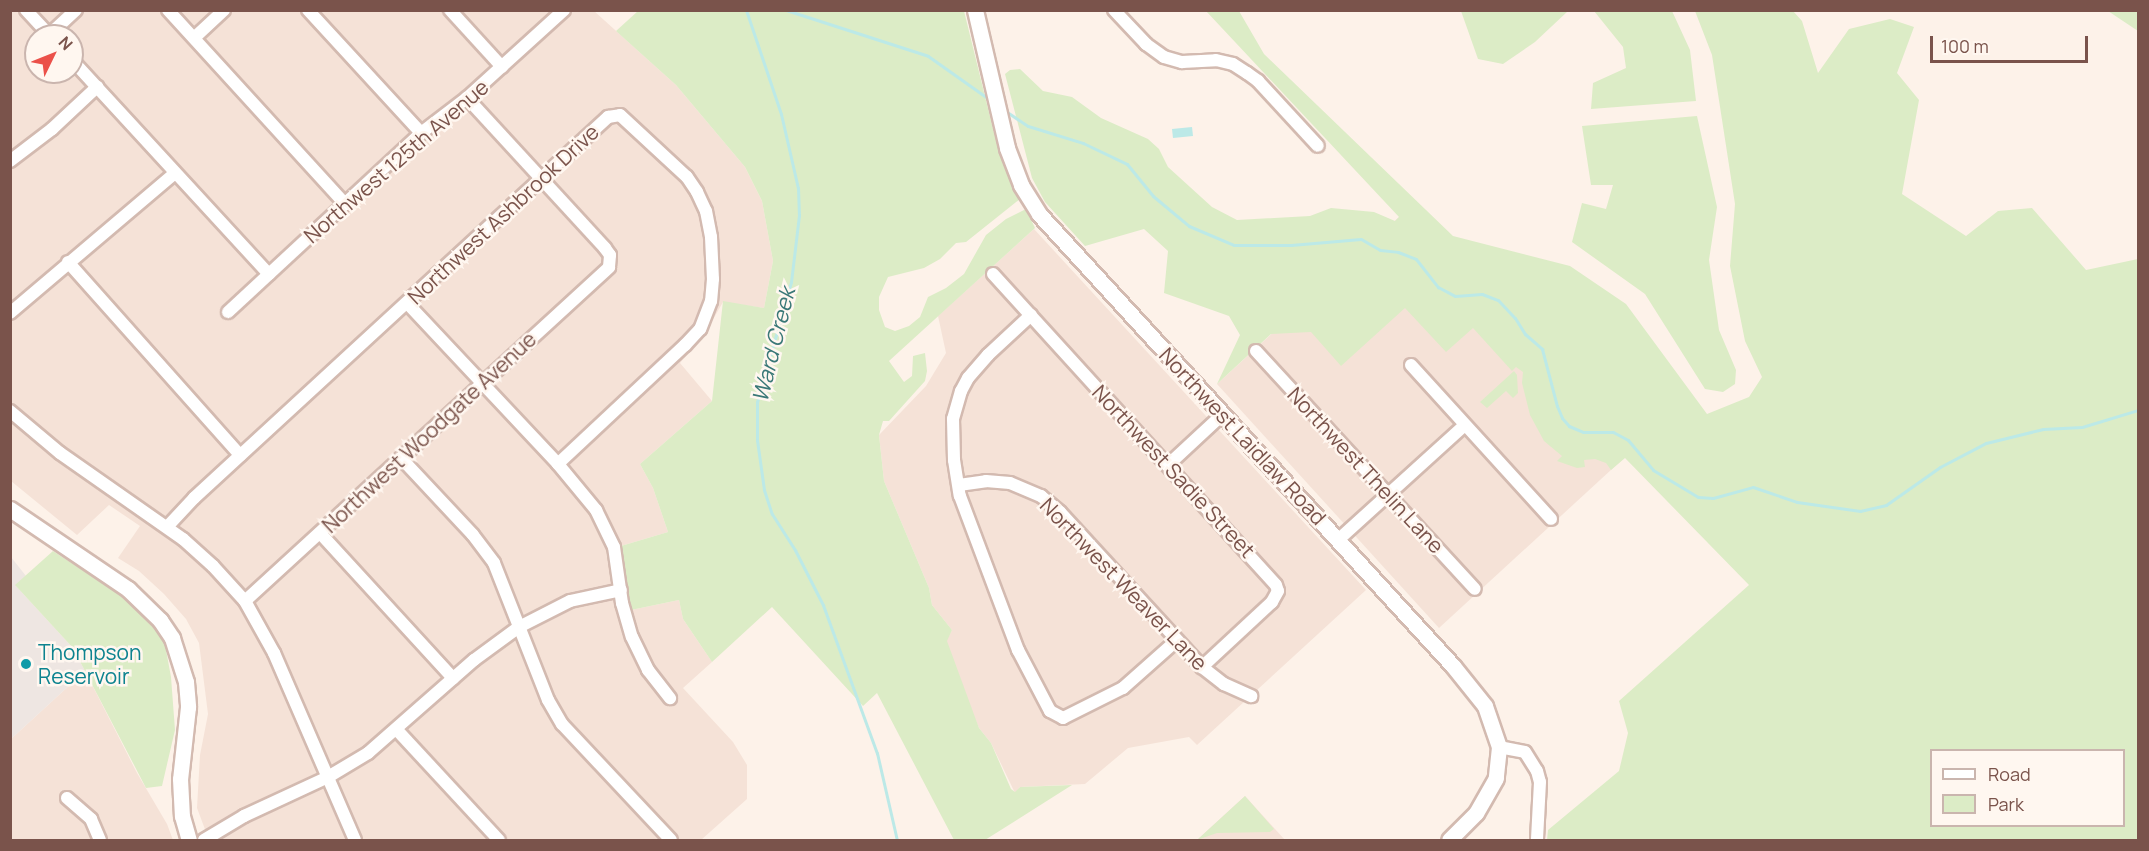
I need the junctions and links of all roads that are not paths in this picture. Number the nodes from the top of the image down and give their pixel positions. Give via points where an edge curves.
1 (26, 10) edge
2 (76, 10) edge
3 (168, 10) edge
4 (224, 10) edge
5 (308, 10) edge
6 (450, 10) edge
7 (564, 10) edge
8 (975, 10) edge
9 (1114, 10) edge
10 (38, 24) edge
11 (61, 24) edge
12 (194, 38) junction
13 (502, 67) junction
14 (84, 73) edge
15 (97, 87) junction
16 (467, 98) junction
17 (421, 133) junction
18 (1318, 146) dead end
19 (10, 161) edge
20 (175, 173) junction
21 (541, 179) junction
22 (345, 204) junction
23 (68, 262) junction
24 (269, 274) junction
25 (993, 274) dead end
26 (407, 303) junction
27 (228, 312) dead end
28 (10, 313) edge
29 (1031, 315) junction
30 (1256, 351) dead end
31 (1411, 365) dead end
32 (481, 383) junction
33 (10, 411) edge
34 (1222, 415) junction
35 (1465, 425) junction
36 (240, 455) junction
37 (401, 458) junction
38 (558, 464) junction
39 (1168, 465) junction
40 (958, 485) junction
41 (1389, 495) junction
42 (10, 509) edge
43 (1551, 519) dead end
44 (167, 527) junction
45 (320, 533) junction
46 (1338, 540) junction
47 (1475, 589) dead end
48 (621, 590) junction
49 (244, 602) junction
50 (519, 627) junction
51 (1177, 640) junction
52 (1202, 667) junction
53 (453, 678) junction
54 (1251, 696) dead end
55 (670, 698) dead end
56 (397, 730) junction
57 (1499, 747) junction
58 (328, 777) junction
59 (67, 798) dead end
60 (100, 840) edge
61 (189, 840) edge
62 (204, 840) edge
63 (355, 840) edge
64 (499, 840) edge
65 (670, 840) edge
66 (1449, 840) edge
67 (1536, 840) edge

1 - 10 street
2 - 11 street
3 - 12 street
4 - 12 street
5 - 17 street
6 - 13 street
7 - 13 street, Northwest 125th Avenue
8 - 34 street, Northwest Laidlaw Road via 1007,148 1030,200 1073,253
9 - 18 street via 1164,57 1182,62 1216,60 1233,64 1258,81
12 - 22 street
13 - 16 street, Northwest 125th Avenue
14 - 15 street
15 - 19 street
15 - 20 street
16 - 17 street, Northwest 125th Avenue
16 - 21 street
17 - 22 street, Northwest 125th Avenue
20 - 23 street
20 - 24 street
21 - 26 street, Northwest Ashbrook Drive
21 - 32 street, Northwest Woodgate Avenue via 606,248 610,260 606,269
21 - 38 street, Northwest Ashbrook Drive via 608,117 620,115 687,177 706,212 711,237 712,290 700,329
22 - 24 street, Northwest 125th Avenue
23 - 28 street
23 - 36 street
24 - 27 street, Northwest 125th Avenue
25 - 29 street, Northwest Sadie Street
26 - 32 street
26 - 36 street, Northwest Ashbrook Drive
29 - 39 street, Northwest Sadie Street
29 - 40 street via 977,366 961,391 953,429
30 - 41 street, Northwest Thelin Lane
31 - 35 street
32 - 37 street, Northwest Woodgate Avenue
32 - 38 street
33 - 44 street via 60,453
34 - 39 street
34 - 46 street, Northwest Laidlaw Road
35 - 41 street
35 - 43 street
36 - 44 street, Northwest Ashbrook Drive
37 - 45 street, Northwest Woodgate Avenue
37 - 50 street via 488,554
38 - 48 street via 604,523 614,547
39 - 52 street, Northwest Sadie Street via 1272,578 1278,591 1272,602
40 - 51 street, Northwest Weaver Lane via 1010,483 1041,496
40 - 51 street via 1014,642 1047,706 1059,717 1072,716 1123,688
41 - 46 street
41 - 47 street, Northwest Thelin Lane
42 - 61 street via 128,589 160,620 172,638 186,682 187,720 180,779 182,816
44 - 49 street via 199,553
45 - 49 street, Northwest Woodgate Avenue
45 - 53 street
46 - 57 street, Northwest Laidlaw Road via 1469,684 1485,706
48 - 50 street via 570,601
48 - 55 street via 626,620 637,648
49 - 58 street via 266,636
50 - 53 street
50 - 65 street via 562,724
51 - 52 street, Northwest Weaver Lane
52 - 54 street, Northwest Weaver Lane via 1224,684
53 - 56 street
56 - 58 street
56 - 64 street
57 - 66 street, Northwest Laidlaw Road via 1491,790 1476,813
57 - 67 street via 1525,752 1538,771
58 - 62 street via 244,816
58 - 63 street
59 - 60 street via 91,819

